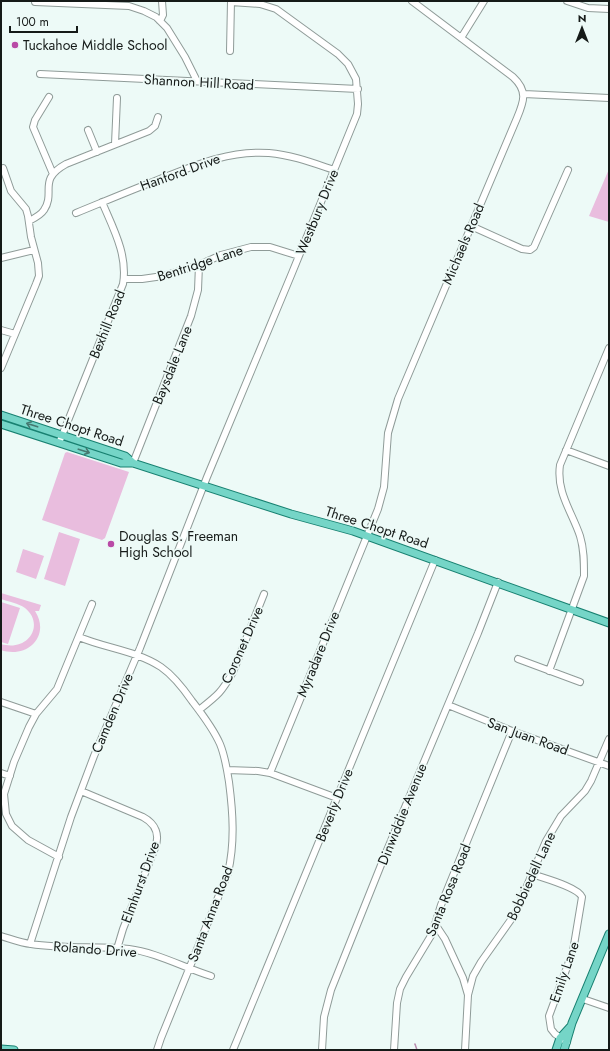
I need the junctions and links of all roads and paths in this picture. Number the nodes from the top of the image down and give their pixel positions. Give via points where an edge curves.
1 (162, 1) edge
2 (412, 1) edge
3 (484, 1) edge
4 (567, 1) edge
5 (35, 2) edge
6 (231, 2) edge
7 (609, 9) edge
8 (160, 21) junction
9 (461, 38) junction
10 (230, 52) dead end
11 (40, 74) dead end
12 (197, 81) junction
13 (358, 89) junction
14 (524, 94) junction
15 (49, 97) dead end
16 (117, 98) dead end
17 (609, 98) edge
18 (158, 117) dead end
19 (88, 130) dead end
20 (116, 144) junction
21 (97, 152) junction
22 (3, 168) dead end
23 (334, 170) junction
24 (568, 170) dead end
25 (52, 174) junction
26 (102, 202) junction
27 (76, 213) dead end
28 (29, 221) junction
29 (471, 226) junction
30 (34, 250) junction
31 (299, 256) junction
32 (1, 258) edge
33 (199, 266) junction
34 (124, 279) junction
35 (1, 330) edge
36 (15, 334) junction
37 (609, 348) edge
38 (1, 368) edge
39 (1, 415) edge
40 (1, 424) edge
41 (63, 435) junction
42 (59, 443) junction
43 (566, 450) junction
44 (133, 463) junction
45 (609, 466) edge
46 (204, 486) junction
47 (366, 536) junction
48 (435, 560) junction
49 (498, 582) junction
50 (264, 594) dead end
51 (92, 604) dead end
52 (572, 609) junction
53 (609, 623) edge
54 (78, 636) junction
55 (136, 656) junction
56 (518, 659) dead end
57 (550, 671) junction
58 (580, 682) dead end
59 (1, 702) edge
60 (448, 705) junction
61 (198, 710) junction
62 (36, 714) junction
63 (512, 731) junction
64 (609, 739) edge
65 (599, 762) junction
66 (609, 766) edge
67 (227, 770) junction
68 (1, 773) edge
69 (270, 773) junction
70 (10, 776) junction
71 (81, 791) junction
72 (337, 798) junction
73 (59, 857) junction
74 (532, 874) junction
75 (435, 924) junction
76 (609, 934) edge
77 (1, 936) edge
78 (30, 944) junction
79 (117, 948) junction
80 (189, 969) junction
81 (211, 976) dead end
82 (468, 995) junction
83 (583, 999) junction
84 (609, 1008) edge
85 (563, 1040) junction
86 (1, 1049) edge
87 (14, 1050) edge
88 (157, 1050) edge
89 (233, 1050) edge
90 (322, 1050) edge
91 (394, 1050) edge
92 (465, 1050) edge
93 (556, 1050) edge
94 (564, 1050) edge

1 - 8 street via 163,15
2 - 9 street
3 - 9 street
4 - 7 street via 588,8
5 - 8 street via 133,7
6 - 10 street
6 - 13 street, Westbury Drive via 260,4 283,13 344,60 354,73
8 - 12 street via 176,42
9 - 14 street via 513,77 522,87
11 - 12 street, Shannon Hill Road
12 - 13 street, Shannon Hill Road
13 - 23 street, Westbury Drive via 357,114
14 - 17 street
14 - 29 street, Michaels Road via 522,106
15 - 25 street via 33,127
16 - 20 street
18 - 20 street via 153,129
19 - 21 street
20 - 21 street
21 - 25 street via 66,164
22 - 28 street via 11,191 26,209
23 - 26 street, Hanford Drive via 284,155 230,155 204,162
23 - 31 street, Westbury Drive
24 - 29 street via 534,247 530,250
25 - 28 street via 48,183 46,208
26 - 27 street, Hanford Drive
26 - 34 street, Bexhill Road via 121,249
28 - 30 street
29 - 47 street, Michaels Road via 392,415 386,446 382,494
30 - 32 street
30 - 36 street via 38,263 38,278
31 - 33 street, Bentridge Lane via 258,246 221,255
31 - 46 street, Westbury Drive
33 - 34 street, Bentridge Lane via 152,278
33 - 44 street, Baysdale Lane via 198,290 191,316
34 - 41 street, Bexhill Road
35 - 36 street
36 - 38 street
37 - 43 street
41 -> 39 main road, Three Chopt Road
40 - 42 main road, Three Chopt Road
41 - 42 street, Bexhill Road
41 - 44 main road, Three Chopt Road via 125,456
42 -> 44 main road, Three Chopt Road via 121,463
43 - 45 street
43 - 52 street via 560,465 560,485 580,536 584,559 584,576
44 - 46 main road, Three Chopt Road
46 - 47 main road, Three Chopt Road
46 - 55 street, Camden Drive
47 - 48 main road, Three Chopt Road
47 - 69 street, Myradare Drive
48 - 49 main road, Three Chopt Road
48 - 72 street, Beverly Drive
49 - 52 main road, Three Chopt Road
49 - 60 street, Dinwiddie Avenue
50 - 61 street, Coronet Drive via 233,672 215,698
51 - 54 street
52 - 53 main road, Three Chopt Road
52 - 57 street
54 - 55 street, Santa Anna Road
54 - 62 street via 57,690
55 - 61 street, Santa Anna Road via 156,664 169,673
55 - 71 street, Camden Drive
56 - 57 street
57 - 58 street
59 - 62 street
60 - 63 street, San Juan Road
60 - 90 street, Dinwiddie Avenue via 331,990 324,1017
61 - 67 street, Santa Anna Road via 221,745
62 - 70 street
63 - 65 street, San Juan Road
63 - 75 street, Santa Rosa Road
64 - 65 street, Bobbiedell Lane
65 - 66 street, San Juan Road
65 - 74 street, Bobbiedell Lane via 585,791 554,826
67 - 69 street
67 - 80 street, Santa Anna Road via 233,821 231,859
68 - 70 street
69 - 72 street
70 - 73 street via 4,802 9,822 28,840
71 - 73 street, Camden Drive
71 - 79 street, Elmhurst Drive via 143,817 152,823 158,834
72 - 89 street, Beverly Drive
73 - 78 street, Camden Drive
74 - 82 street, Bobbiedell Lane via 515,914 473,976
74 - 85 street, Emily Lane via 580,893 582,900 573,951 549,1016 552,1029
75 - 82 street via 460,972
75 - 91 street, Santa Rosa Road via 400,989
76 - 83 main road
77 - 78 street, Rolando Drive
78 - 79 street, Rolando Drive
79 - 80 street, Rolando Drive via 148,953
80 - 81 street, Rolando Drive
80 - 88 street, Santa Anna Road
82 - 92 street
83 - 84 street
83 - 85 main road
85 - 93 main road
85 - 94 main road
86 - 87 main road

